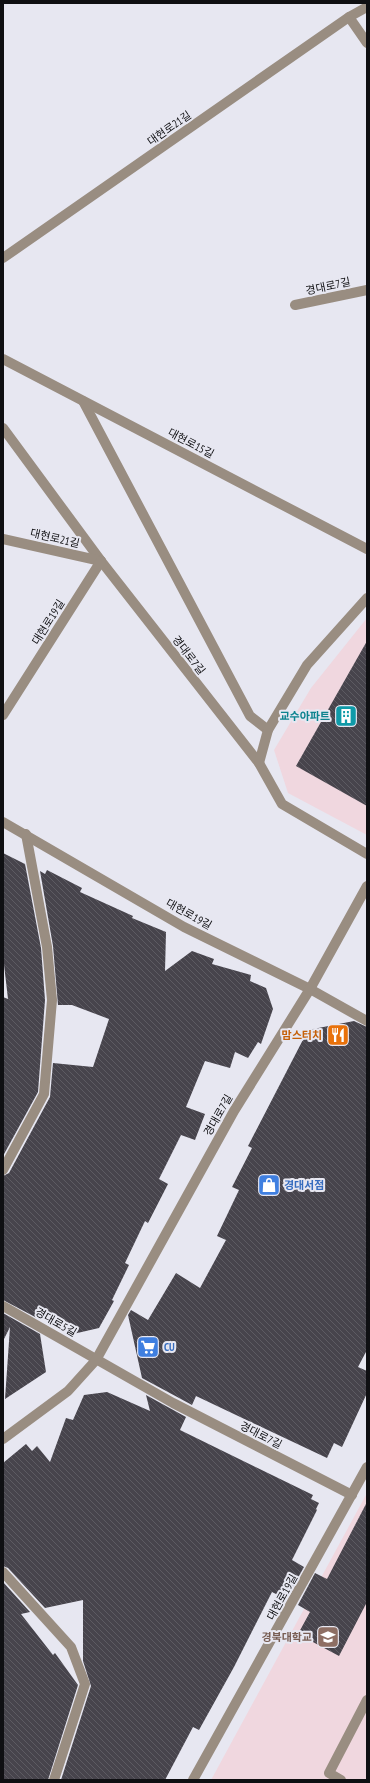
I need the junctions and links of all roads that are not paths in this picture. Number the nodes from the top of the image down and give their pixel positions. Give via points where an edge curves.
1 (367, 7) edge
2 (349, 17) junction
3 (367, 43) edge
4 (3, 258) edge
5 (367, 290) edge
6 (295, 305) dead end
7 (3, 359) edge
8 (83, 401) junction
9 (3, 428) edge
10 (3, 538) edge
11 (367, 549) edge
12 (101, 561) junction
13 (367, 598) edge
14 (3, 715) edge
15 (268, 730) junction
16 (259, 763) junction
17 (3, 822) edge
18 (26, 834) junction
19 (367, 854) edge
20 (367, 886) edge
21 (310, 989) junction
22 (367, 1021) edge
23 (3, 1170) edge
24 (3, 1306) edge
25 (96, 1360) junction
26 (3, 1440) edge
27 (367, 1467) edge
28 (352, 1495) junction
29 (3, 1572) edge
30 (367, 1700) edge
31 (54, 1780) edge
32 (193, 1780) edge
33 (341, 1780) edge

1 - 2 street, 대현로21길
2 - 3 street
2 - 4 street, 대현로21길
5 - 6 street, 경대로7길
7 - 8 street, 대현로15길
8 - 11 street, 대현로15길
8 - 15 street via 250,716
9 - 12 street, 경대로7길
10 - 12 street, 대현로21길
12 - 14 street, 대현로19길
12 - 16 street, 경대로7길
13 - 15 street via 307,664
15 - 16 street
16 - 19 street, 경대로7길 via 282,804
17 - 18 street, 대현로19길
18 - 21 street, 대현로19길 via 184,927
18 - 23 street via 47,947 52,1000 44,1094
20 - 21 street, 경대로7길
21 - 22 street, 대현로19길
21 - 25 street, 경대로7길 via 234,1111
24 - 25 street, 경대로5길
25 - 26 street, 경대로7길 via 68,1391
25 - 28 street, 경대로7길 via 173,1403
27 - 28 street, 대현로19길
28 - 32 street, 대현로19길
29 - 31 street via 71,1647 85,1684
30 - 33 street via 329,1773

